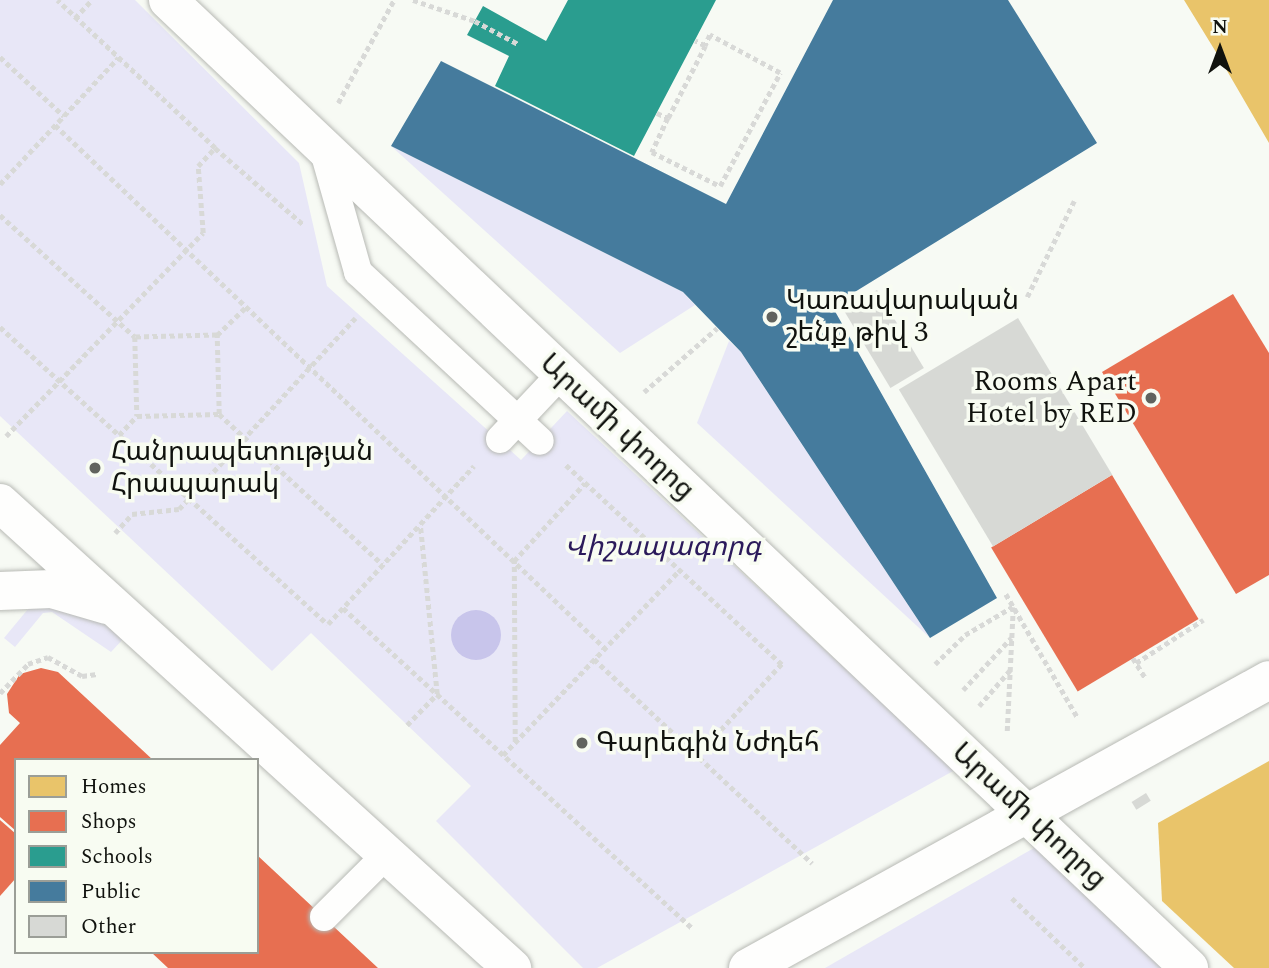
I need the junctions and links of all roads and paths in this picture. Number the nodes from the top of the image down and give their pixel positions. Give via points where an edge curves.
1 (57, 0) edge
2 (92, 0) edge
3 (168, 0) edge
4 (394, 0) edge
5 (413, 0) edge
6 (75, 18) junction
7 (695, 41) dead end
8 (518, 44) dead end
9 (705, 46) junction
10 (0, 57) edge
11 (118, 58) junction
12 (335, 106) dead end
13 (657, 113) dead end
14 (64, 116) junction
15 (668, 118) junction
16 (55, 125) junction
17 (215, 148) junction
18 (323, 148) junction
19 (0, 184) edge
20 (1074, 201) dead end
21 (0, 215) edge
22 (307, 228) dead end
23 (188, 250) junction
24 (379, 292) junction
25 (1027, 297) dead end
26 (246, 307) junction
27 (118, 321) junction
28 (0, 327) edge
29 (717, 328) dead end
30 (217, 334) junction
31 (135, 337) junction
32 (310, 368) junction
33 (561, 374) junction
34 (61, 382) junction
35 (643, 393) dead end
36 (219, 414) junction
37 (137, 416) junction
38 (509, 430) junction
39 (119, 435) junction
40 (6, 436) dead end
41 (246, 436) junction
42 (540, 441) joint
43 (585, 483) junction
44 (188, 496) junction
45 (445, 496) junction
46 (0, 503) edge
47 (419, 524) junction
48 (115, 533) dead end
49 (514, 561) junction
50 (383, 564) junction
51 (680, 570) junction
52 (0, 591) edge
53 (1006, 594) dead end
54 (1013, 606) junction
55 (118, 608) junction
56 (343, 608) junction
57 (1203, 620) dead end
58 (1011, 638) junction
59 (605, 648) junction
60 (594, 659) junction
61 (935, 664) dead end
62 (1010, 669) junction
63 (97, 674) dead end
64 (1146, 679) dead end
65 (1269, 680) edge
66 (963, 691) dead end
67 (0, 693) edge
68 (437, 694) junction
69 (979, 706) dead end
70 (1078, 718) dead end
71 (407, 725) dead end
72 (1007, 731) dead end
73 (515, 742) junction
74 (503, 755) junction
75 (697, 756) junction
76 (1032, 816) junction
77 (387, 854) junction
78 (812, 863) dead end
79 (1012, 898) dead end
80 (324, 917) dead end
81 (692, 929) dead end
82 (512, 968) edge
83 (748, 968) edge
84 (1085, 968) edge
85 (1189, 968) edge

1 - 6 path
2 - 6 path
3 - 18 street, Արամի փողոց
4 - 12 path
5 - 8 path via 475,21
6 - 11 path
7 - 9 path
9 - 15 path
9 - 15 path via 710,35 780,74 720,186 652,152
10 - 14 path
11 - 14 path
11 - 17 path
13 - 15 path
14 - 16 path
16 - 19 path
16 - 23 path
17 - 22 path
17 - 23 path via 198,166 203,233
18 - 24 lane via 358,272
18 - 33 street, Արամի փողոց
20 - 25 path
21 - 27 path
23 - 26 path
23 - 27 path
24 - 32 path
24 - 38 lane
26 - 30 path
26 - 32 path
27 - 31 path
27 - 34 path
28 - 34 path
29 - 35 path
30 - 31 path
30 - 36 path
31 - 37 path
32 - 41 path
32 - 45 path
33 - 38 lane
33 - 76 street, Արամի փողոց
34 - 39 path
34 - 40 path
36 - 37 path
36 - 41 path
37 - 39 path
38 - 42 lane
38 - 45 path
39 - 44 path
41 - 44 path
41 - 50 path
42 - 43 path
43 - 49 path
43 - 51 path
44 - 48 path via 179,509 132,514
44 - 56 path via 328,624
45 - 47 path
45 - 49 path
46 - 55 street
47 - 50 path
47 - 68 path
49 - 59 path
49 - 73 path
50 - 56 path
51 - 59 path
51 - 75 path via 782,664
52 - 55 street via 52,589
53 - 54 path
54 - 58 path
54 - 61 path via 965,635
54 - 70 path
55 - 77 street
56 - 68 path
57 - 64 path via 1134,661
58 - 62 path
58 - 66 path
59 - 60 path
60 - 73 path
60 - 75 path
62 - 69 path
62 - 72 path
63 - 67 path via 82,676 48,657 28,664
65 - 76 street
68 - 71 path
68 - 74 path
73 - 74 path
74 - 81 path
75 - 78 path
76 - 83 street
76 - 85 street, Արամի փողոց
77 - 80 lane
77 - 82 street
79 - 84 path

